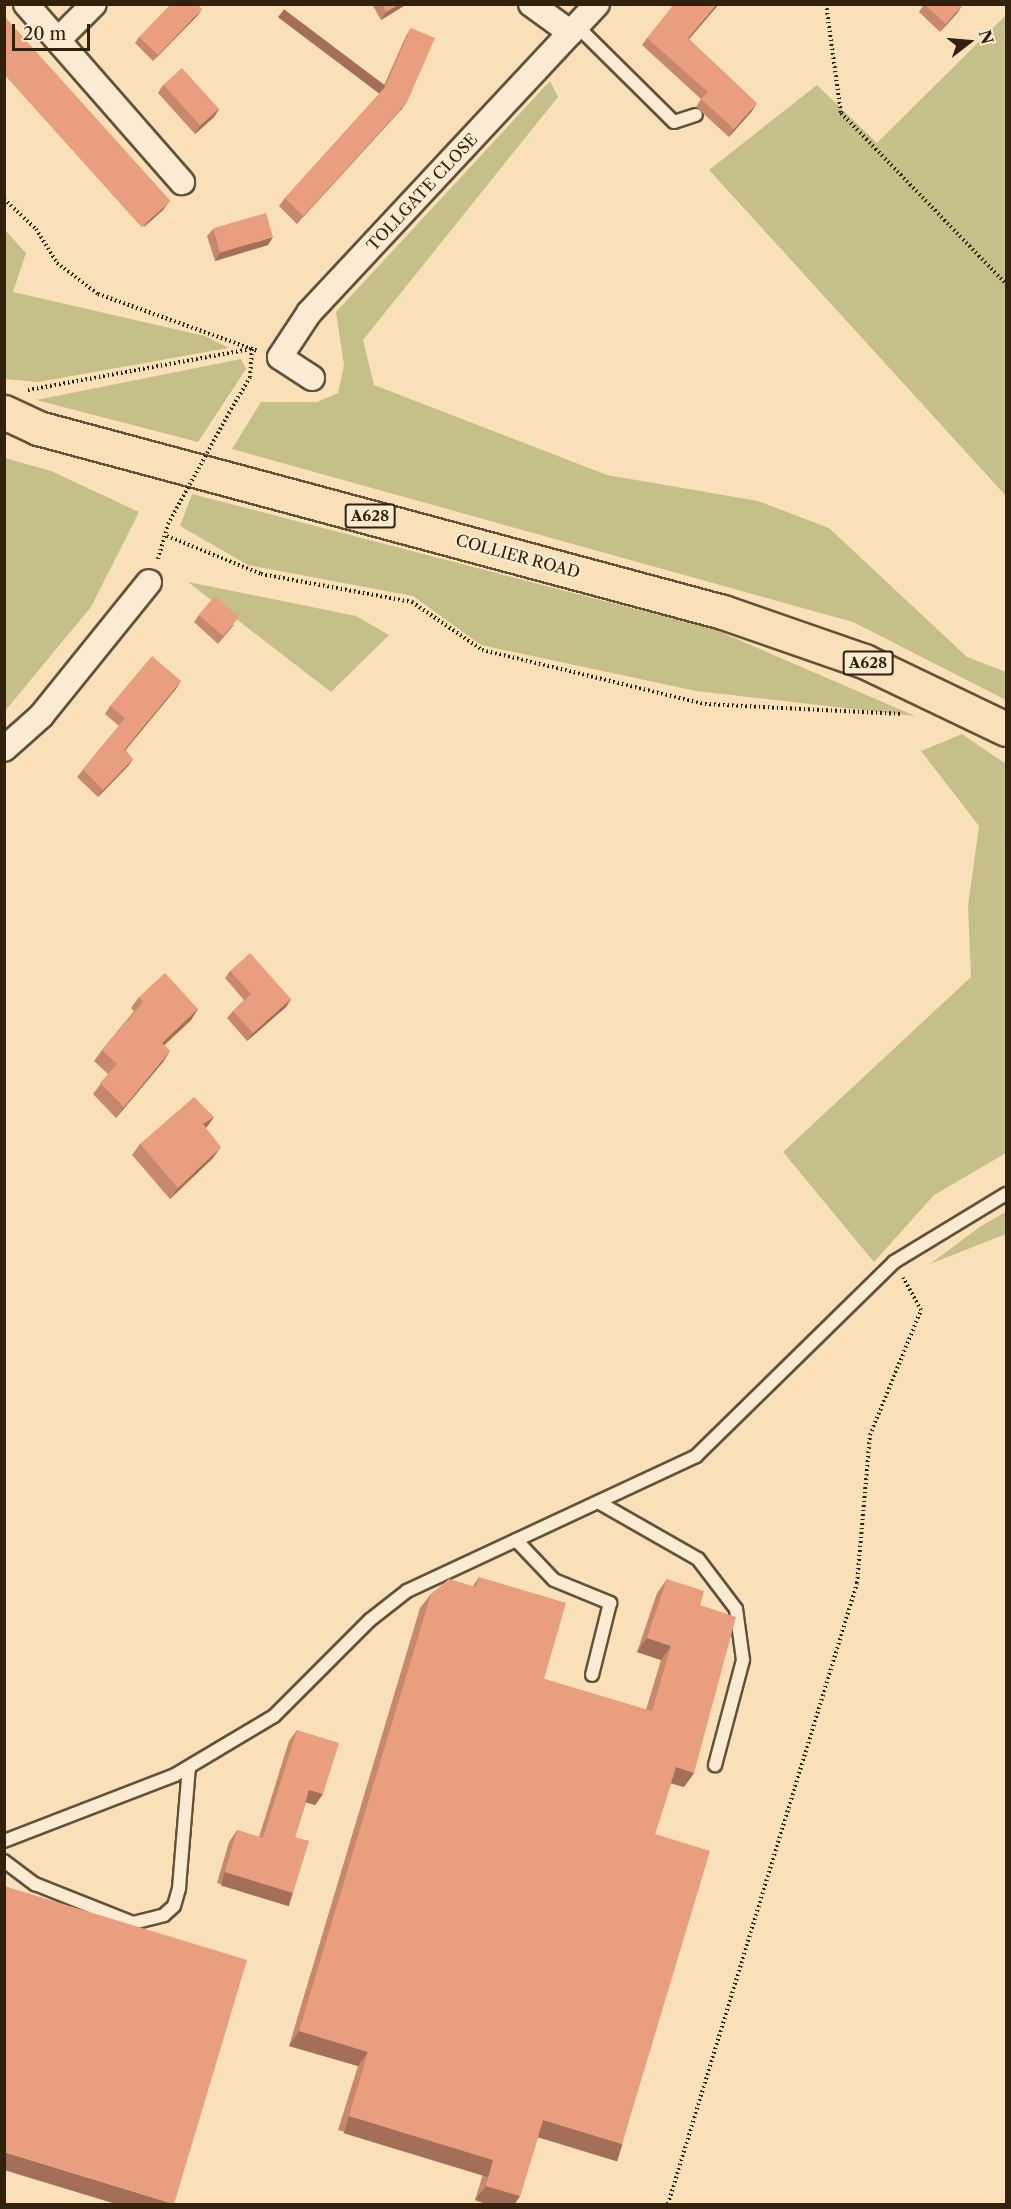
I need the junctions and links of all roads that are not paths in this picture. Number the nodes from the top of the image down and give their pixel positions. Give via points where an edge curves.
1 (26, 4) edge
2 (94, 4) edge
3 (531, 4) edge
4 (597, 4) edge
5 (574, 30) junction
6 (59, 39) junction
7 (696, 115) dead end
8 (182, 182) dead end
9 (312, 378) dead end
10 (11, 412) edge
11 (149, 582) road end
12 (1006, 729) edge
13 (4, 749) edge
14 (1006, 1194) edge
15 (598, 1502) junction
16 (516, 1540) junction
17 (592, 1675) dead end
18 (715, 1765) dead end
19 (189, 1767) junction
20 (4, 1841) edge
21 (4, 1861) edge

1 - 6 street
2 - 6 street
3 - 5 street
4 - 5 street, TOLLGATE CLOSE
5 - 7 lane via 674,122
5 - 9 street, TOLLGATE CLOSE via 309,313 280,357
6 - 8 street
10 - 12 highway, COLLIER ROAD / A628 via 723,612 864,661
11 - 13 street via 41,716
14 - 15 lane via 894,1262 696,1456
15 - 16 lane
15 - 18 lane via 698,1559 736,1609 744,1660
16 - 17 lane via 554,1580 610,1603
16 - 19 lane via 407,1591 370,1620 274,1716
19 - 20 lane
19 - 21 lane via 179,1888 174,1906 164,1915 133,1923 35,1884

